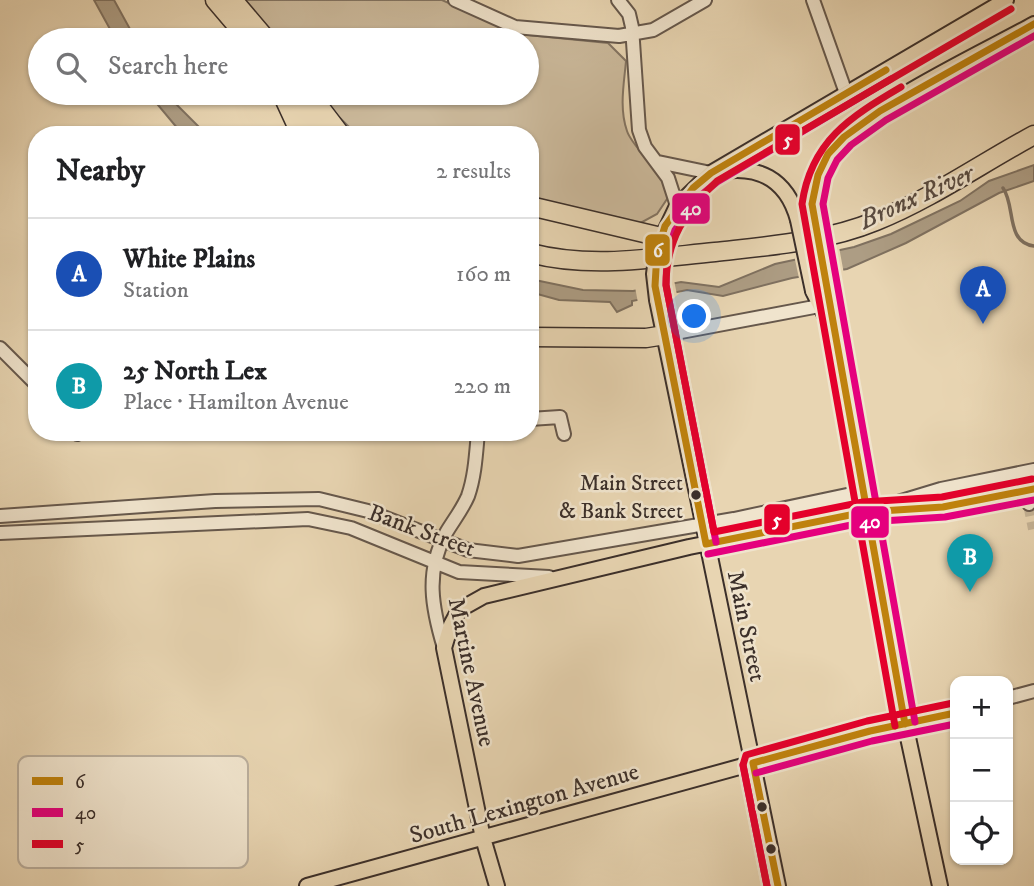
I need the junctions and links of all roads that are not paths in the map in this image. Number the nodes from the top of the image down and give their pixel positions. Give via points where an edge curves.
1 (215, 0) edge
2 (233, 0) edge
3 (455, 0) edge
4 (618, 0) edge
5 (705, 0) edge
6 (813, 0) edge
7 (1006, 0) edge
8 (1034, 24) edge
9 (239, 28) edge
10 (257, 28) edge
11 (523, 28) edge
12 (539, 30) edge
13 (634, 35) junction
14 (846, 93) junction
15 (287, 105) edge
16 (301, 105) edge
17 (318, 105) edge
18 (320, 105) edge
19 (297, 126) edge
20 (318, 126) edge
21 (334, 126) edge
22 (342, 126) edge
23 (1034, 135) edge
24 (1034, 147) edge
25 (658, 162) junction
26 (711, 173) junction
27 (677, 206) junction
28 (539, 209) edge
29 (659, 244) junction
30 (539, 255) edge
31 (539, 265) edge
32 (826, 305) junction
33 (665, 335) junction
34 (539, 338) edge
35 (0, 348) edge
36 (28, 376) edge
37 (539, 418) edge
38 (564, 434) dead end
39 (477, 441) edge
40 (1028, 471) edge
41 (861, 492) junction
42 (865, 512) junction
43 (0, 516) edge
44 (703, 524) junction
45 (0, 533) edge
46 (442, 542) junction
47 (706, 544) junction
48 (434, 562) junction
49 (553, 577) junction
50 (444, 648) junction
51 (1034, 681) edge
52 (1028, 693) edge
53 (950, 714) edge
54 (905, 724) junction
55 (753, 763) junction
56 (483, 838) junction
57 (307, 886) edge
58 (497, 886) edge
59 (778, 886) edge
60 (940, 886) edge

1 - 9 highway
2 - 10 highway
3 - 11 street
4 - 13 street via 629,14
5 - 13 street via 653,30
6 - 14 street
7 - 14 main road
8 - 32 main road, bridge via 908,94 844,137 828,154 813,197 828,288
12 - 13 street
13 - 25 street via 637,124 642,142
14 - 26 main road
15 - 19 highway
16 - 20 highway
17 - 21 highway
18 - 22 highway
23 - 30 highway via 898,211 834,235 616,262
24 - 31 highway via 892,225 836,244 606,272
25 - 26 street
25 - 27 street
26 - 27 main road
26 - 32 main road, bridge via 740,170 771,178 789,195 813,291
27 - 29 main road
28 - 29 highway
29 - 33 main road, Main Street, bridge via 654,274
32 - 33 street
32 - 41 main road
33 - 34 highway
33 - 44 main road, Main Street
35 - 36 street
37 - 38 street via 560,417
39 - 46 street, Martine Avenue via 468,495
40 - 42 street via 941,489
40 - 42 street via 1027,497
41 - 42 main road
41 - 44 street, Bank Street
42 - 47 main road, Bank Street
42 - 54 main road
43 - 46 street, Bank Street via 296,498 338,502 368,511
44 - 46 street, Bank Street via 518,556
44 - 47 main road, Main Street
45 - 48 street, Bank Street via 288,518 351,528
46 - 48 street, Martine Avenue
47 - 49 main road, Bank Street
47 - 55 main road, Main Street
48 - 49 street, Bank Street via 479,575
48 - 50 street, Martine Avenue via 433,614
49 - 50 main road via 464,605 454,618
50 - 56 main road, Martine Avenue
51 - 52 street
53 - 54 street
54 - 55 main road, South Lexington Avenue
54 - 60 main road
55 - 56 main road, South Lexington Avenue
55 - 59 main road, Main Street
56 - 57 main road, South Lexington Avenue
56 - 58 main road, Martine Avenue

